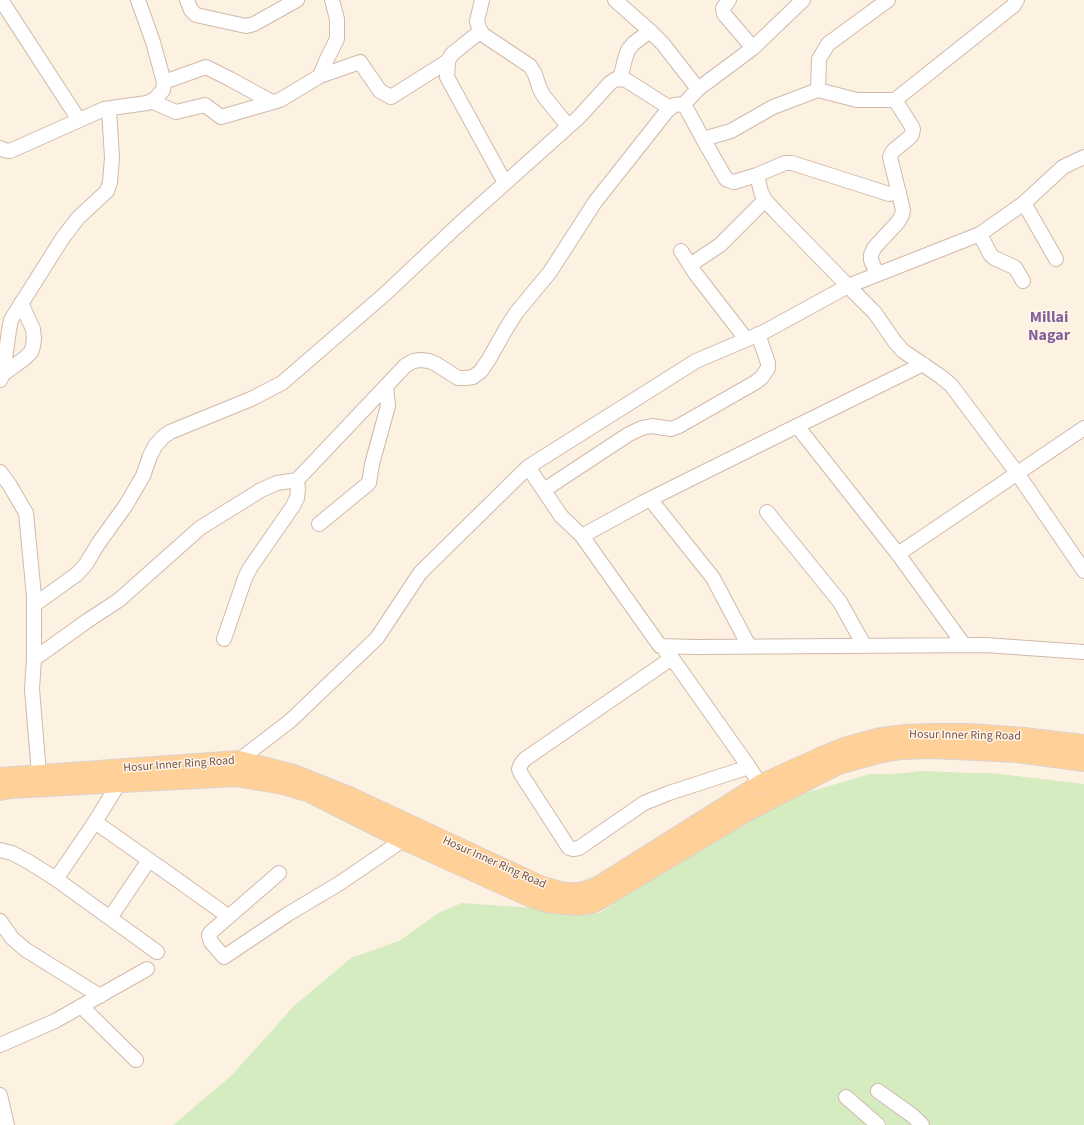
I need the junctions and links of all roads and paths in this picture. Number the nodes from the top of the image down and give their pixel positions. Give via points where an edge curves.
1 (1, 0) edge
2 (138, 0) edge
3 (187, 0) edge
4 (297, 0) edge
5 (332, 0) edge
6 (482, 0) edge
7 (615, 0) edge
8 (729, 0) edge
9 (803, 0) edge
10 (888, 0) edge
11 (1017, 0) edge
12 (481, 31) junction
13 (650, 31) junction
14 (753, 48) junction
15 (448, 60) junction
16 (320, 76) junction
17 (620, 79) junction
18 (164, 82) junction
19 (698, 89) junction
20 (818, 90) junction
21 (895, 100) junction
22 (151, 101) junction
23 (272, 102) junction
24 (684, 104) junction
25 (670, 108) junction
26 (109, 109) junction
27 (79, 120) junction
28 (568, 126) junction
29 (703, 139) junction
30 (0, 148) edge
31 (1084, 157) edge
32 (757, 175) junction
33 (505, 183) junction
34 (899, 192) junction
35 (765, 200) junction
36 (1024, 203) junction
37 (980, 234) junction
38 (681, 251) dead end
39 (1056, 259) dead end
40 (690, 265) junction
41 (877, 274) junction
42 (1022, 281) dead end
43 (848, 286) junction
44 (21, 303) junction
45 (752, 337) junction
46 (923, 364) junction
47 (1, 377) edge
48 (386, 386) junction
49 (797, 426) junction
50 (1084, 428) edge
51 (528, 467) junction
52 (0, 472) edge
53 (1017, 473) junction
54 (297, 480) junction
55 (544, 490) junction
56 (650, 499) junction
57 (767, 512) dead end
58 (319, 524) dead end
59 (582, 536) junction
60 (898, 554) junction
61 (1084, 571) edge
62 (34, 605) junction
63 (224, 639) dead end
64 (864, 645) junction
65 (964, 645) junction
66 (660, 646) junction
67 (749, 646) junction
68 (1084, 652) edge
69 (672, 658) junction
70 (34, 659) junction
71 (1084, 744) edge
72 (1084, 762) edge
73 (749, 767) junction
74 (237, 768) junction
75 (39, 774) junction
76 (0, 777) edge
77 (119, 783) junction
78 (760, 784) junction
79 (0, 791) edge
80 (95, 822) junction
81 (403, 840) junction
82 (0, 850) edge
83 (149, 860) junction
84 (279, 873) dead end
85 (56, 879) junction
86 (228, 916) junction
87 (110, 918) junction
88 (0, 921) edge
89 (157, 952) dead end
90 (147, 969) dead end
91 (100, 996) junction
92 (81, 1006) junction
93 (0, 1044) edge
94 (136, 1060) dead end
95 (878, 1091) dead end
96 (0, 1095) edge
97 (846, 1097) dead end
98 (7, 1125) edge
99 (878, 1125) edge
100 (922, 1125) edge

1 - 27 street
2 - 18 street
3 - 4 street via 196,15 246,26
5 - 16 street via 337,19 337,39
6 - 12 street via 477,21
7 - 13 street
8 - 14 street via 723,8 724,14
9 - 14 street
10 - 20 street via 828,44 819,59
11 - 21 street via 1013,6
12 - 15 street
12 - 28 street via 530,66 543,95
13 - 17 street via 628,50
13 - 19 street
14 - 19 street
15 - 16 street via 392,97 380,91 360,62
15 - 33 street via 447,78
16 - 23 street via 280,100
17 - 25 street via 633,84
17 - 28 street via 610,83
18 - 22 street via 163,90
18 - 23 street via 206,67
19 - 24 street
20 - 21 street via 857,100
20 - 29 street via 773,107 731,131
21 - 34 street via 913,129 910,137 893,151 890,157
22 - 23 street via 176,112 205,105 221,117
22 - 26 street
24 - 25 street
24 - 29 street
25 - 48 street via 595,202 550,272 516,313 481,371 474,377 458,378 429,361 413,361
26 - 27 street
26 - 44 street via 112,158 107,191 78,218
27 - 30 street via 10,151
28 - 33 street
29 - 32 street via 726,179 734,182
31 - 36 street via 1063,167
32 - 34 street via 785,163 792,163 889,194
32 - 35 street
33 - 62 street via 385,294 282,383 163,437 155,446 143,476 126,506 86,564
34 - 41 street via 902,215 874,248 872,255
35 - 40 street via 720,245
35 - 43 street
36 - 37 street
36 - 39 street
37 - 41 street
37 - 42 street via 990,254 1014,266
38 - 40 street
40 - 45 street
41 - 43 street
43 - 45 street
43 - 46 street via 875,313 903,351
44 - 47 street via 11,320
44 - 47 street via 33,329 33,346 25,358
45 - 51 street via 696,361
45 - 55 street via 768,363 768,368 756,382 679,426 671,429 652,426 629,434
46 - 49 street
46 - 53 street via 951,385
48 - 54 street
48 - 58 street via 388,406 369,483
49 - 56 street
49 - 60 street
50 - 53 street
51 - 55 street
51 - 74 street via 420,573 377,638
52 - 62 street via 26,513
53 - 60 street
53 - 61 street
54 - 63 street via 297,498 250,568
54 - 70 street via 277,483 261,490 200,528 119,600
55 - 59 street via 561,516
56 - 59 street
56 - 67 street via 705,566
57 - 64 street via 840,602
59 - 66 street
60 - 65 street
62 - 70 street
64 - 65 street
64 - 67 street
65 - 68 street
66 - 67 street
66 - 69 street
69 - 73 street
69 - 73 street via 521,764 520,774 569,848 579,848 644,803
70 - 75 street via 32,689
71 - 78 main road, Hosur Inner Ring Road via 969,733 881,737 844,747
72 - 81 main road, Hosur Inner Ring Road via 1018,753 933,749 901,750 838,765 747,812 600,900 581,906 551,904 531,898
73 - 78 street
74 - 75 main road, Hosur Inner Ring Road
74 - 77 main road, Hosur Inner Ring Road
74 - 78 main road, Hosur Inner Ring Road via 294,774 349,796 540,885 564,892 582,892 598,886
74 - 81 main road, Hosur Inner Ring Road via 310,793
75 - 76 main road, Hosur Inner Ring Road
77 - 79 main road, Hosur Inner Ring Road
77 - 80 street
80 - 83 street
80 - 85 street
81 - 86 street via 224,957 211,942 209,935
82 - 85 street via 24,859
83 - 86 street
83 - 87 street
84 - 86 street
85 - 87 street
87 - 89 street
88 - 91 street via 12,938 26,950
90 - 91 street
91 - 92 street
92 - 93 street via 54,1022
92 - 94 street
95 - 100 street
96 - 98 street
97 - 99 street

